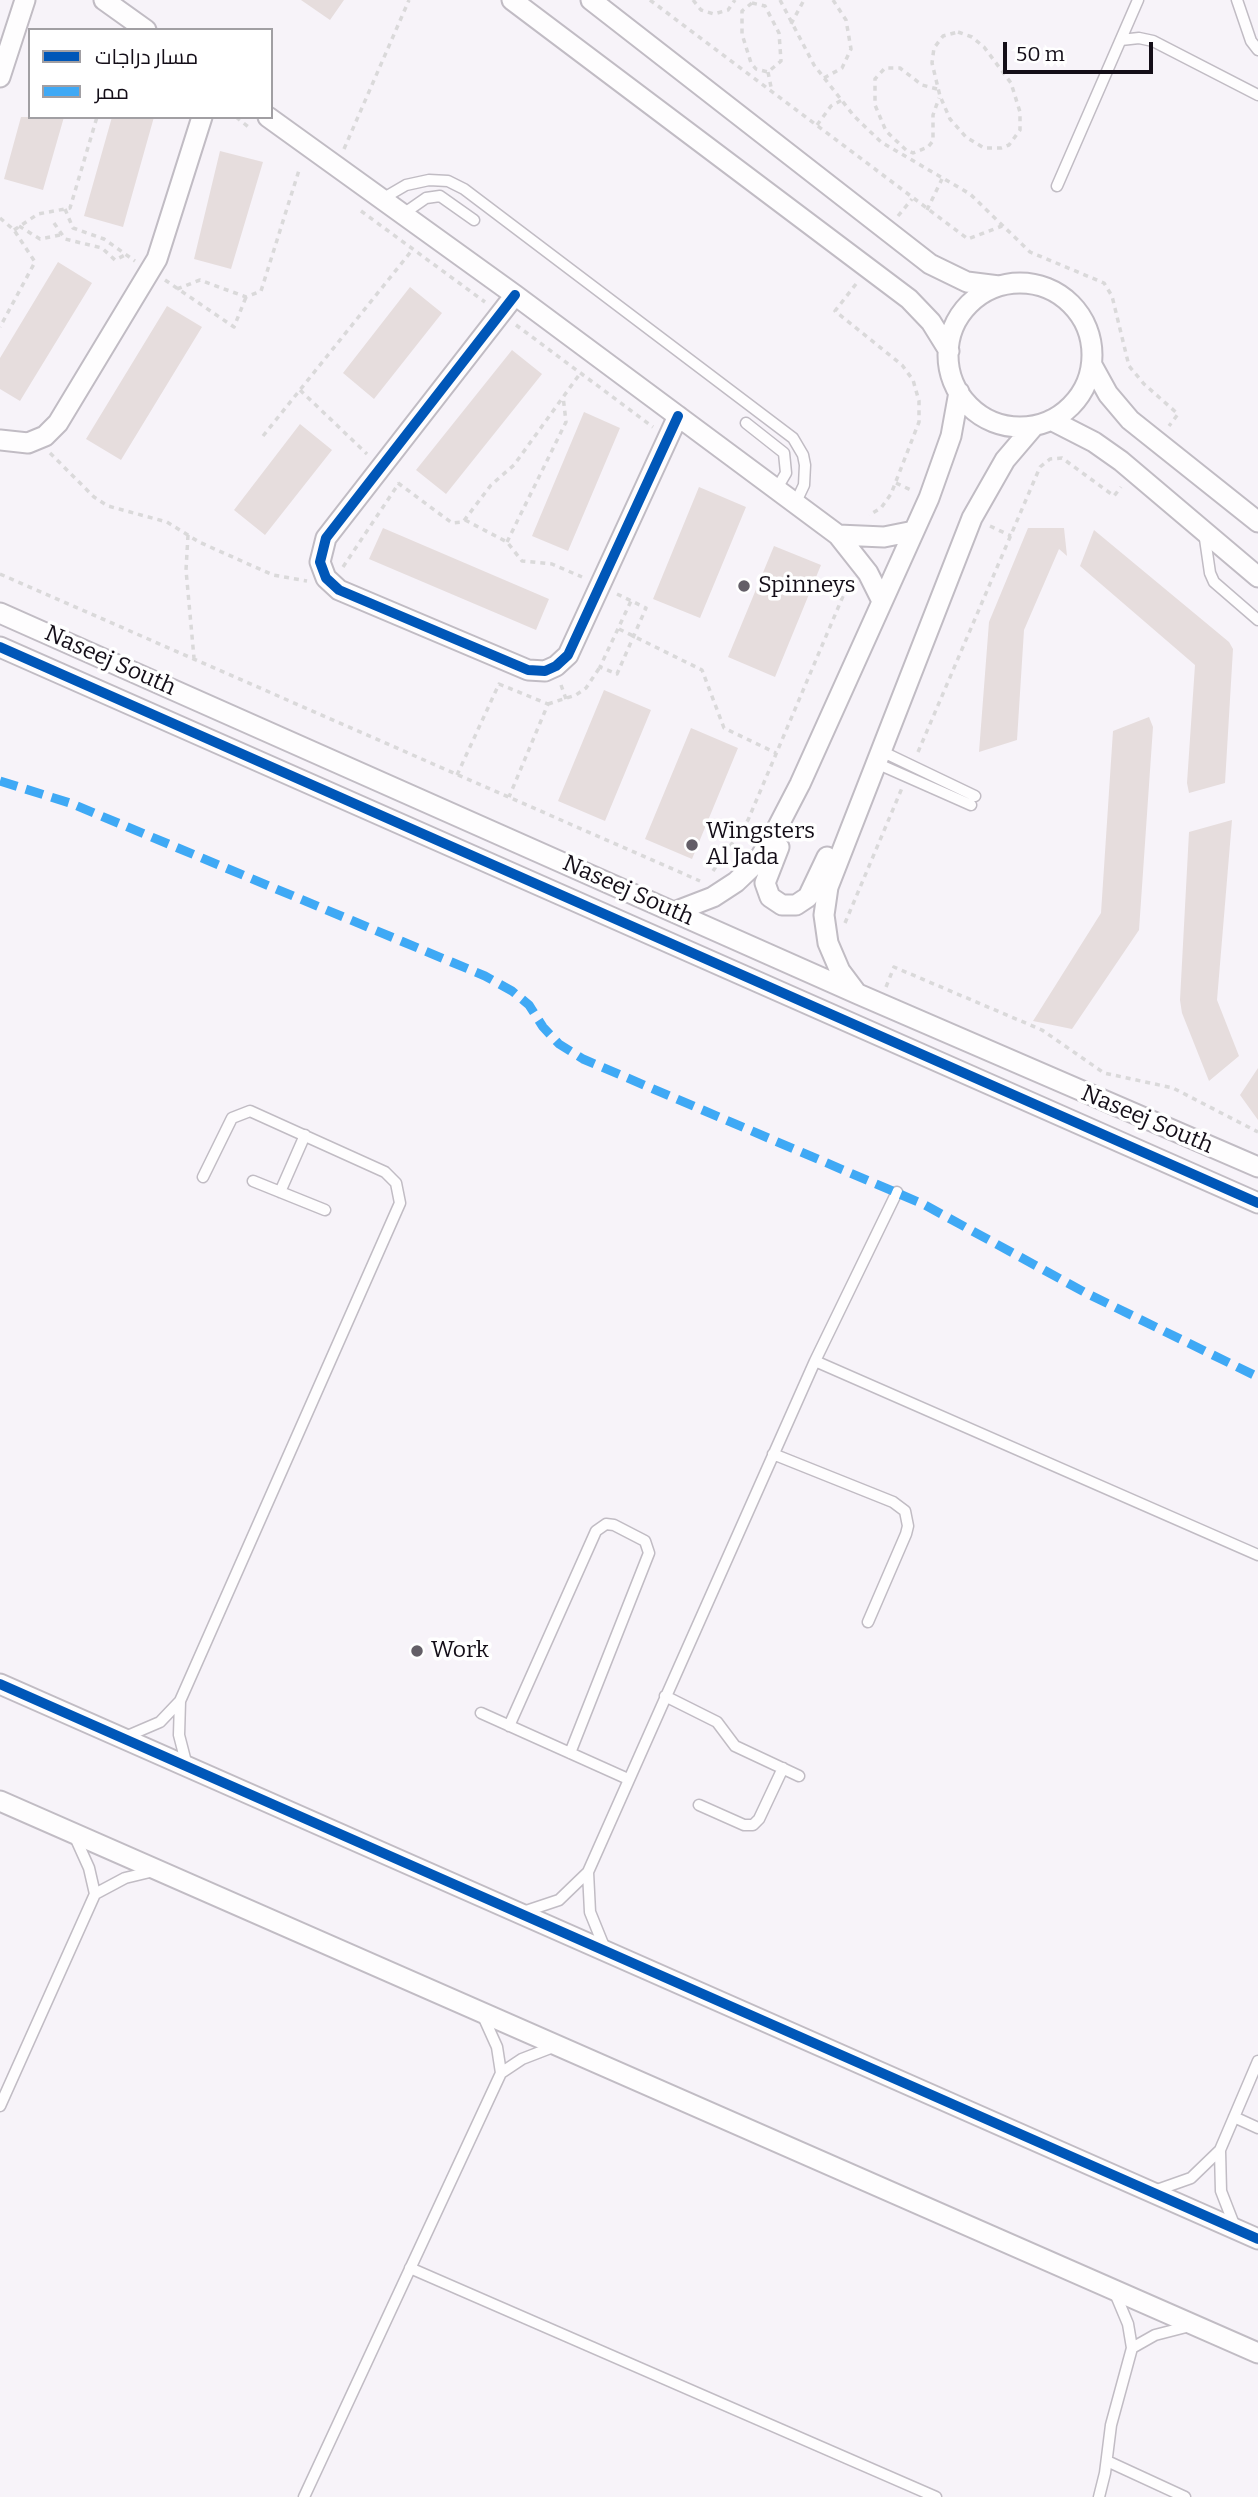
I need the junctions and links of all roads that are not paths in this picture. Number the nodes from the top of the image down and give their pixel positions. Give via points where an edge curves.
1 (25, 0) edge
2 (104, 0) edge
3 (512, 0) edge
4 (591, 0) edge
5 (1138, 0) edge
6 (1237, 0) edge
7 (143, 28) edge
8 (1121, 40) junction
9 (1258, 50) edge
10 (0, 77) edge
11 (1258, 95) edge
12 (201, 119) edge
13 (263, 125) edge
14 (1057, 186) dead end
15 (382, 199) junction
16 (403, 214) junction
17 (474, 220) dead end
18 (999, 286) junction
19 (515, 295) junction
20 (949, 351) junction
21 (1092, 365) junction
22 (959, 392) junction
23 (678, 416) junction
24 (747, 423) dead end
25 (1043, 423) junction
26 (0, 440) edge
27 (776, 490) junction
28 (795, 504) junction
29 (1258, 522) edge
30 (915, 531) junction
31 (1203, 531) junction
32 (838, 535) junction
33 (1258, 577) edge
34 (882, 601) junction
35 (0, 612) edge
36 (1258, 620) edge
37 (0, 647) edge
38 (878, 757) junction
39 (786, 812) junction
40 (855, 816) junction
41 (674, 912) junction
42 (858, 994) junction
43 (305, 1135) junction
44 (1258, 1167) edge
45 (203, 1177) dead end
46 (253, 1181) dead end
47 (280, 1192) junction
48 (897, 1192) dead end
49 (1258, 1203) edge
50 (325, 1210) dead end
51 (815, 1361) junction
52 (773, 1454) junction
53 (1258, 1556) edge
54 (868, 1622) dead end
55 (0, 1684) edge
56 (665, 1696) junction
57 (180, 1701) junction
58 (481, 1713) dead end
59 (509, 1726) junction
60 (121, 1738) junction
61 (570, 1753) junction
62 (187, 1767) junction
63 (783, 1768) junction
64 (799, 1776) dead end
65 (628, 1779) junction
66 (0, 1801) edge
67 (699, 1805) dead end
68 (73, 1833) junction
69 (158, 1871) junction
70 (588, 1872) junction
71 (95, 1894) junction
72 (520, 1912) junction
73 (606, 1950) junction
74 (481, 2012) junction
75 (557, 2046) junction
76 (1258, 2061) edge
77 (501, 2073) junction
78 (0, 2106) edge
79 (1234, 2118) junction
80 (1258, 2128) edge
81 (1220, 2150) junction
82 (1153, 2191) junction
83 (1236, 2229) junction
84 (1258, 2239) edge
85 (410, 2268) junction
86 (1112, 2289) junction
87 (1193, 2325) junction
88 (1132, 2348) junction
89 (1258, 2353) edge
90 (1107, 2461) junction
91 (1166, 2493) edge
92 (304, 2497) edge
93 (936, 2497) edge
94 (1099, 2497) edge
95 (1185, 2497) edge

1 - 10 street
2 - 7 street
3 - 20 street via 869,268 921,310
4 - 18 street via 929,264 967,282
5 - 8 lane
6 - 9 lane
8 - 11 lane via 1153,41
8 - 14 lane
12 - 26 street via 164,243 151,271 58,424 37,440 19,444
13 - 15 street via 337,166
15 - 16 street
15 - 28 lane via 397,188 422,181 448,181 464,189 793,438 805,465 804,485
16 - 17 lane via 426,198 440,195
16 - 19 street
18 - 20 street via 976,299 959,318
18 - 21 street via 1034,285 1067,300 1087,329
19 - 23 street
19 - 23 street via 326,538 320,554 326,578 339,590 537,671 556,666 568,655
20 - 22 street
21 - 25 street via 1079,398
21 - 29 street via 1119,408
22 - 25 street via 986,418 1009,427
22 - 30 street via 945,457
23 - 27 street
24 - 27 lane via 784,453 786,473
25 - 31 street via 1094,442
25 - 38 street via 1005,460 972,518
27 - 28 street
28 - 32 street
30 - 32 street via 884,537
30 - 34 street
31 - 33 street
31 - 36 lane via 1214,582
32 - 34 street via 859,559
34 - 39 street
35 - 41 street, Naseej South
37 - 49 street
38 - 38 lane via 912,766 973,801 907,777
38 - 40 street
39 - 40 street via 783,835 765,883 775,902 789,906 808,897 837,836
39 - 41 street via 765,851 742,878 713,897
40 - 42 street via 828,887 824,915 833,957
41 - 42 street, Naseej South
42 - 44 street, Naseej South
43 - 45 lane via 243,1112 232,1118
43 - 47 lane
43 - 57 lane via 385,1172 396,1183 400,1203
46 - 47 lane
47 - 50 lane
48 - 51 lane
51 - 52 lane
51 - 53 lane
52 - 54 lane via 905,1511 906,1534
52 - 56 lane
55 - 60 street
56 - 63 lane via 717,1722 735,1746
56 - 65 lane
57 - 60 lane via 160,1722
57 - 62 lane via 179,1735
58 - 59 lane
59 - 61 lane
59 - 61 lane via 596,1531 614,1525 645,1541 649,1553
60 - 62 street
61 - 65 lane
62 - 72 street
63 - 64 lane
63 - 67 lane via 753,1825
65 - 70 lane
66 - 68 street
68 - 69 street
68 - 71 lane
69 - 71 lane via 125,1878
69 - 74 street
70 - 72 lane via 559,1900
70 - 73 lane via 590,1912
71 - 78 lane
72 - 73 street
73 - 82 street
74 - 75 street
74 - 77 lane via 497,2047
75 - 77 lane
75 - 86 street
76 - 79 lane
77 - 85 lane
79 - 80 lane
79 - 81 lane
81 - 82 lane via 1191,2178
81 - 83 lane via 1221,2191
82 - 83 street
83 - 84 street
85 - 92 lane
85 - 93 lane
86 - 87 street
86 - 88 lane via 1128,2324
87 - 88 lane via 1167,2331
87 - 89 street
88 - 90 lane via 1111,2425
90 - 91 lane
90 - 94 lane
91 - 95 lane

